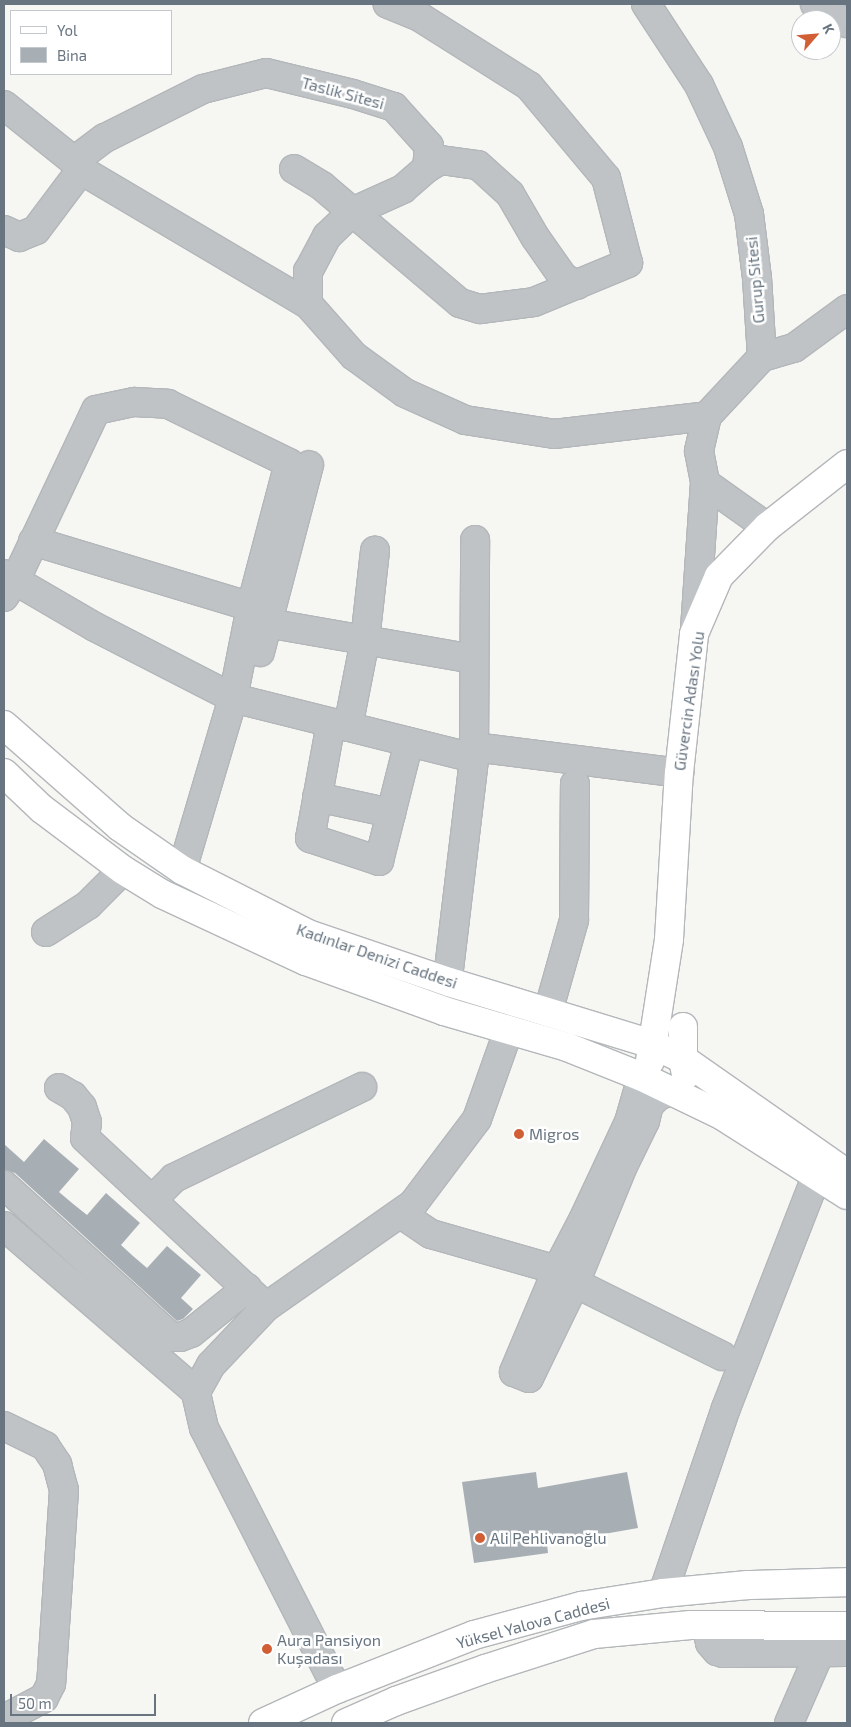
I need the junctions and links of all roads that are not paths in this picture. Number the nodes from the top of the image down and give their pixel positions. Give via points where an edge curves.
1 (388, 4) edge
2 (646, 4) edge
3 (815, 4) edge
4 (847, 23) edge
5 (4, 105) edge
6 (78, 166) junction
7 (426, 168) junction
8 (294, 170) dead end
9 (352, 212) junction
10 (4, 230) edge
11 (577, 285) junction
12 (308, 304) junction
13 (847, 309) edge
14 (762, 357) junction
15 (707, 416) junction
16 (847, 464) edge
17 (309, 465) dead end
18 (705, 483) junction
19 (767, 527) junction
20 (475, 540) dead end
21 (33, 541) junction
22 (375, 552) dead end
23 (8, 583) edge
24 (259, 615) junction
25 (694, 634) junction
26 (365, 640) junction
27 (474, 659) junction
28 (241, 700) junction
29 (339, 725) junction
30 (4, 726) edge
31 (409, 742) junction
32 (474, 753) junction
33 (4, 773) edge
34 (679, 773) junction
35 (575, 784) dead end
36 (318, 796) junction
37 (391, 813) junction
38 (122, 870) junction
39 (182, 870) junction
40 (46, 932) dead end
41 (669, 940) junction
42 (448, 982) junction
43 (444, 1011) junction
44 (548, 1012) junction
45 (683, 1027) junction
46 (509, 1028) junction
47 (652, 1044) junction
48 (683, 1059) junction
49 (642, 1077) junction
50 (362, 1087) dead end
51 (59, 1088) dead end
52 (671, 1091) junction
53 (729, 1092) junction
54 (847, 1174) edge
55 (816, 1177) junction
56 (4, 1185) edge
57 (847, 1195) edge
58 (152, 1200) junction
59 (401, 1214) junction
60 (4, 1226) edge
61 (566, 1277) junction
62 (247, 1288) junction
63 (266, 1307) junction
64 (722, 1356) dead end
65 (196, 1392) junction
66 (4, 1426) edge
67 (847, 1582) edge
68 (702, 1590) junction
69 (664, 1593) junction
70 (847, 1593) edge
71 (847, 1611) edge
72 (716, 1624) junction
73 (847, 1626) edge
74 (820, 1652) junction
75 (847, 1652) edge
76 (382, 1671) junction
77 (337, 1689) junction
78 (395, 1712) edge
79 (4, 1719) edge
80 (353, 1722) edge
81 (263, 1723) edge
82 (789, 1723) edge

1 - 11 street via 420,17 529,86 606,178 628,263
2 - 14 street, Gurup Sitesi via 699,85 730,155 749,214
3 - 4 street
5 - 6 street
6 - 7 street, Taslik Sitesi via 105,138 203,89 266,74 394,107 429,146
6 - 10 street, Taslik Sitesi via 36,230 19,237
6 - 12 street
7 - 9 street via 403,189
7 - 11 street via 441,160 478,165 510,194 535,238 563,277
8 - 9 street via 322,186
9 - 11 street via 460,303 480,309 534,302
9 - 12 street via 328,236 308,271
12 - 15 street via 361,361 405,393 465,420 554,434
13 - 14 street via 794,348
14 - 15 street
15 - 18 street via 699,451
16 - 19 main road, Güvercin Adası Yolu
17 - 24 street
18 - 19 street
18 - 25 street
19 - 25 main road, Güvercin Adası Yolu via 719,576
20 - 27 street
21 - 23 street
21 - 24 street
21 - 24 street via 96,410 134,402 168,404 289,463
22 - 26 street
23 - 28 street
24 - 26 street
24 - 28 street
25 - 34 main road, Güvercin Adası Yolu
26 - 27 street
26 - 29 street
27 - 32 street
28 - 29 street
28 - 39 street
29 - 31 street
29 - 36 street
30 - 39 main road, Kadınlar Denizi Caddesi via 120,827
31 - 32 street
31 - 37 street
32 - 34 street
32 - 42 street
33 - 38 main road, Kadınlar Denizi Caddesi via 42,809
34 - 41 main road, Güvercin Adası Yolu
35 - 44 street via 574,920
36 - 37 street
36 - 37 street via 310,838 379,861
38 - 40 street via 88,905
38 - 43 main road, Kadınlar Denizi Caddesi via 162,894 306,961
39 - 42 main road, Kadınlar Denizi Caddesi via 308,934
41 - 45 main road, Güvercin Adası Yolu
41 - 47 main road, Güvercin Adası Yolu
42 - 43 street
42 - 44 main road, Kadınlar Denizi Caddesi
43 - 46 main road, Kadınlar Denizi Caddesi
44 - 47 main road, Kadınlar Denizi Caddesi
45 - 48 main road
45 - 53 main road, Güvercin Adası Yolu via 705,1064
46 - 49 main road, Kadınlar Denizi Caddesi
46 - 59 street via 477,1119 413,1204
47 - 48 main road, Kadınlar Denizi Caddesi
47 - 49 main road
47 - 52 main road via 650,1062 656,1077
48 - 52 main road via 686,1073 682,1086
48 - 53 main road, Kadınlar Denizi Caddesi
49 - 52 main road, Kadınlar Denizi Caddesi
49 - 61 street via 629,1122 583,1220
50 - 58 street via 174,1178
51 - 58 street via 73,1096 82,1107 87,1122 85,1138
52 - 55 main road, Kadınlar Denizi Caddesi via 721,1115
52 - 61 street via 658,1096 649,1105 645,1121
53 - 54 main road
55 - 57 main road, Kadınlar Denizi Caddesi
55 - 69 street via 726,1408
56 - 62 street via 171,1337 186,1336
58 - 62 street
59 - 61 street via 432,1234
59 - 63 street
60 - 65 street
61 - 64 street
62 - 63 street
63 - 65 street via 211,1365
65 - 77 street via 204,1428
66 - 79 street via 45,1446 57,1464 64,1490 51,1684 44,1698
67 - 68 main road, Yüksel Yalova Caddesi
68 - 69 main road, Yüksel Yalova Caddesi
68 - 70 main road
69 - 76 main road, Yüksel Yalova Caddesi via 581,1606 474,1634
71 - 72 main road via 757,1612
72 - 73 main road, Yüksel Yalova Caddesi
72 - 74 street via 712,1647 723,1653
72 - 78 main road, Yüksel Yalova Caddesi via 594,1634 485,1669
74 - 75 street
74 - 82 street
76 - 77 main road, Yüksel Yalova Caddesi
76 - 78 main road
77 - 80 main road
77 - 81 main road, Yüksel Yalova Caddesi
78 - 80 main road, Yüksel Yalova Caddesi

